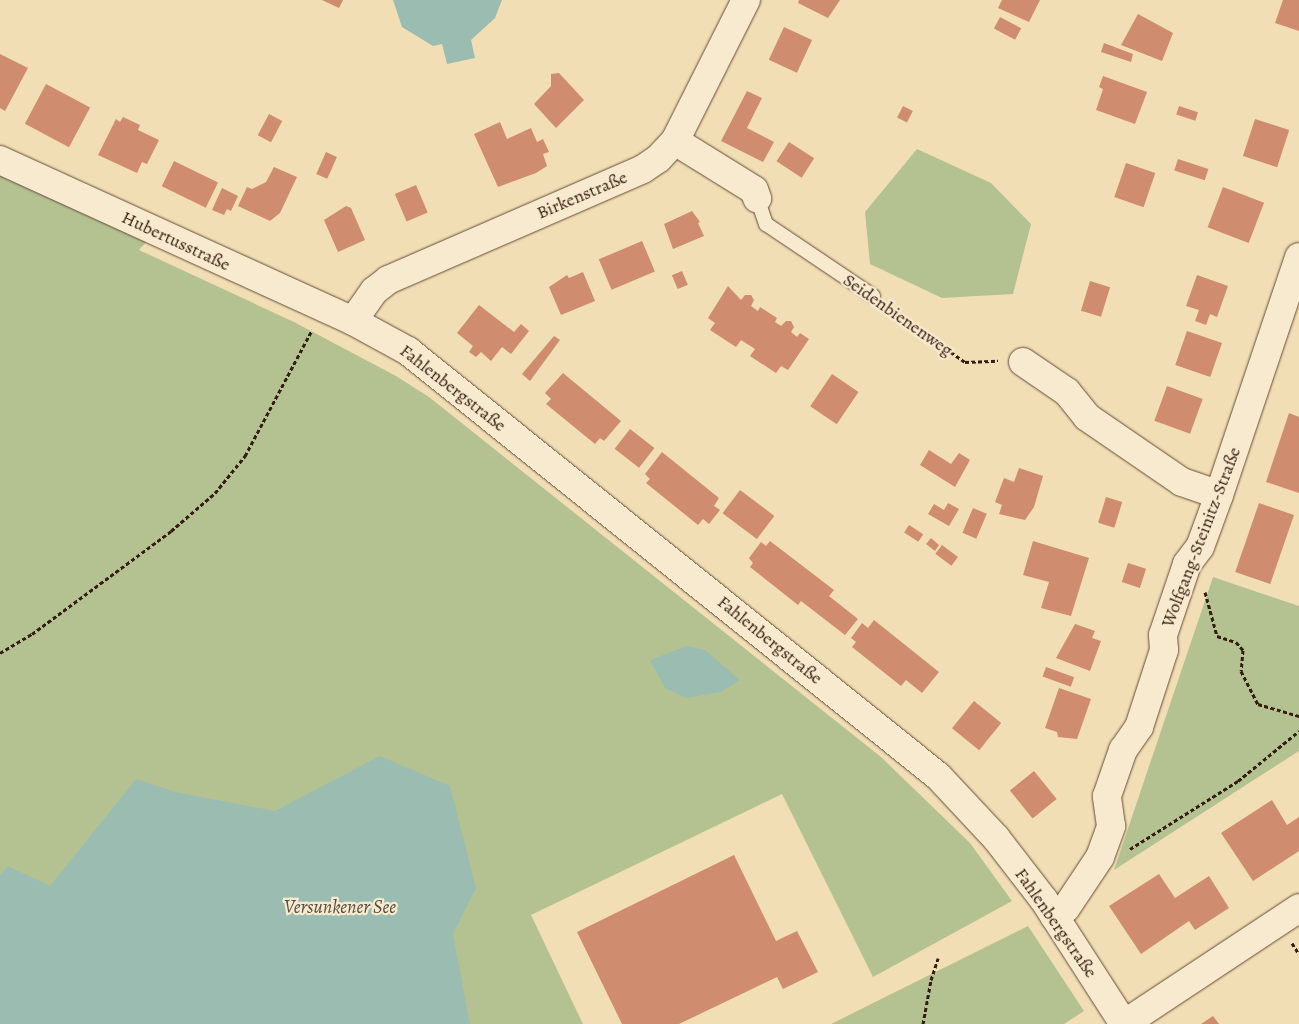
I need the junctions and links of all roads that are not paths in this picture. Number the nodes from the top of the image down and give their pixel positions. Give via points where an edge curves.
1 (746, 0) edge
2 (675, 141) junction
3 (0, 160) edge
4 (757, 198) joint
5 (1299, 257) edge
6 (873, 296) road end
7 (343, 317) junction
8 (1023, 362) road end
9 (1219, 495) junction
10 (1299, 908) edge
11 (1054, 916) junction
12 (1124, 1024) edge

1 - 2 street, Birkenstraße
2 - 4 street, Seidenbienenweg via 754,190
2 - 7 street, Birkenstraße via 644,169 388,280
3 - 7 street, Hubertusstraße
4 - 6 lane, Seidenbienenweg via 766,224
5 - 9 street, Wolfgang-Steinitz-Straße
7 - 11 street, Fahlenbergstraße via 408,351 931,770 996,838
8 - 9 street via 1066,392 1087,417 1182,482
9 - 11 street, Wolfgang-Steinitz-Straße via 1200,548 1187,564 1163,635 1164,650 1139,727 1123,750 1107,796 1111,826 1100,857 1066,908
10 - 12 street
11 - 12 street, Fahlenbergstraße

